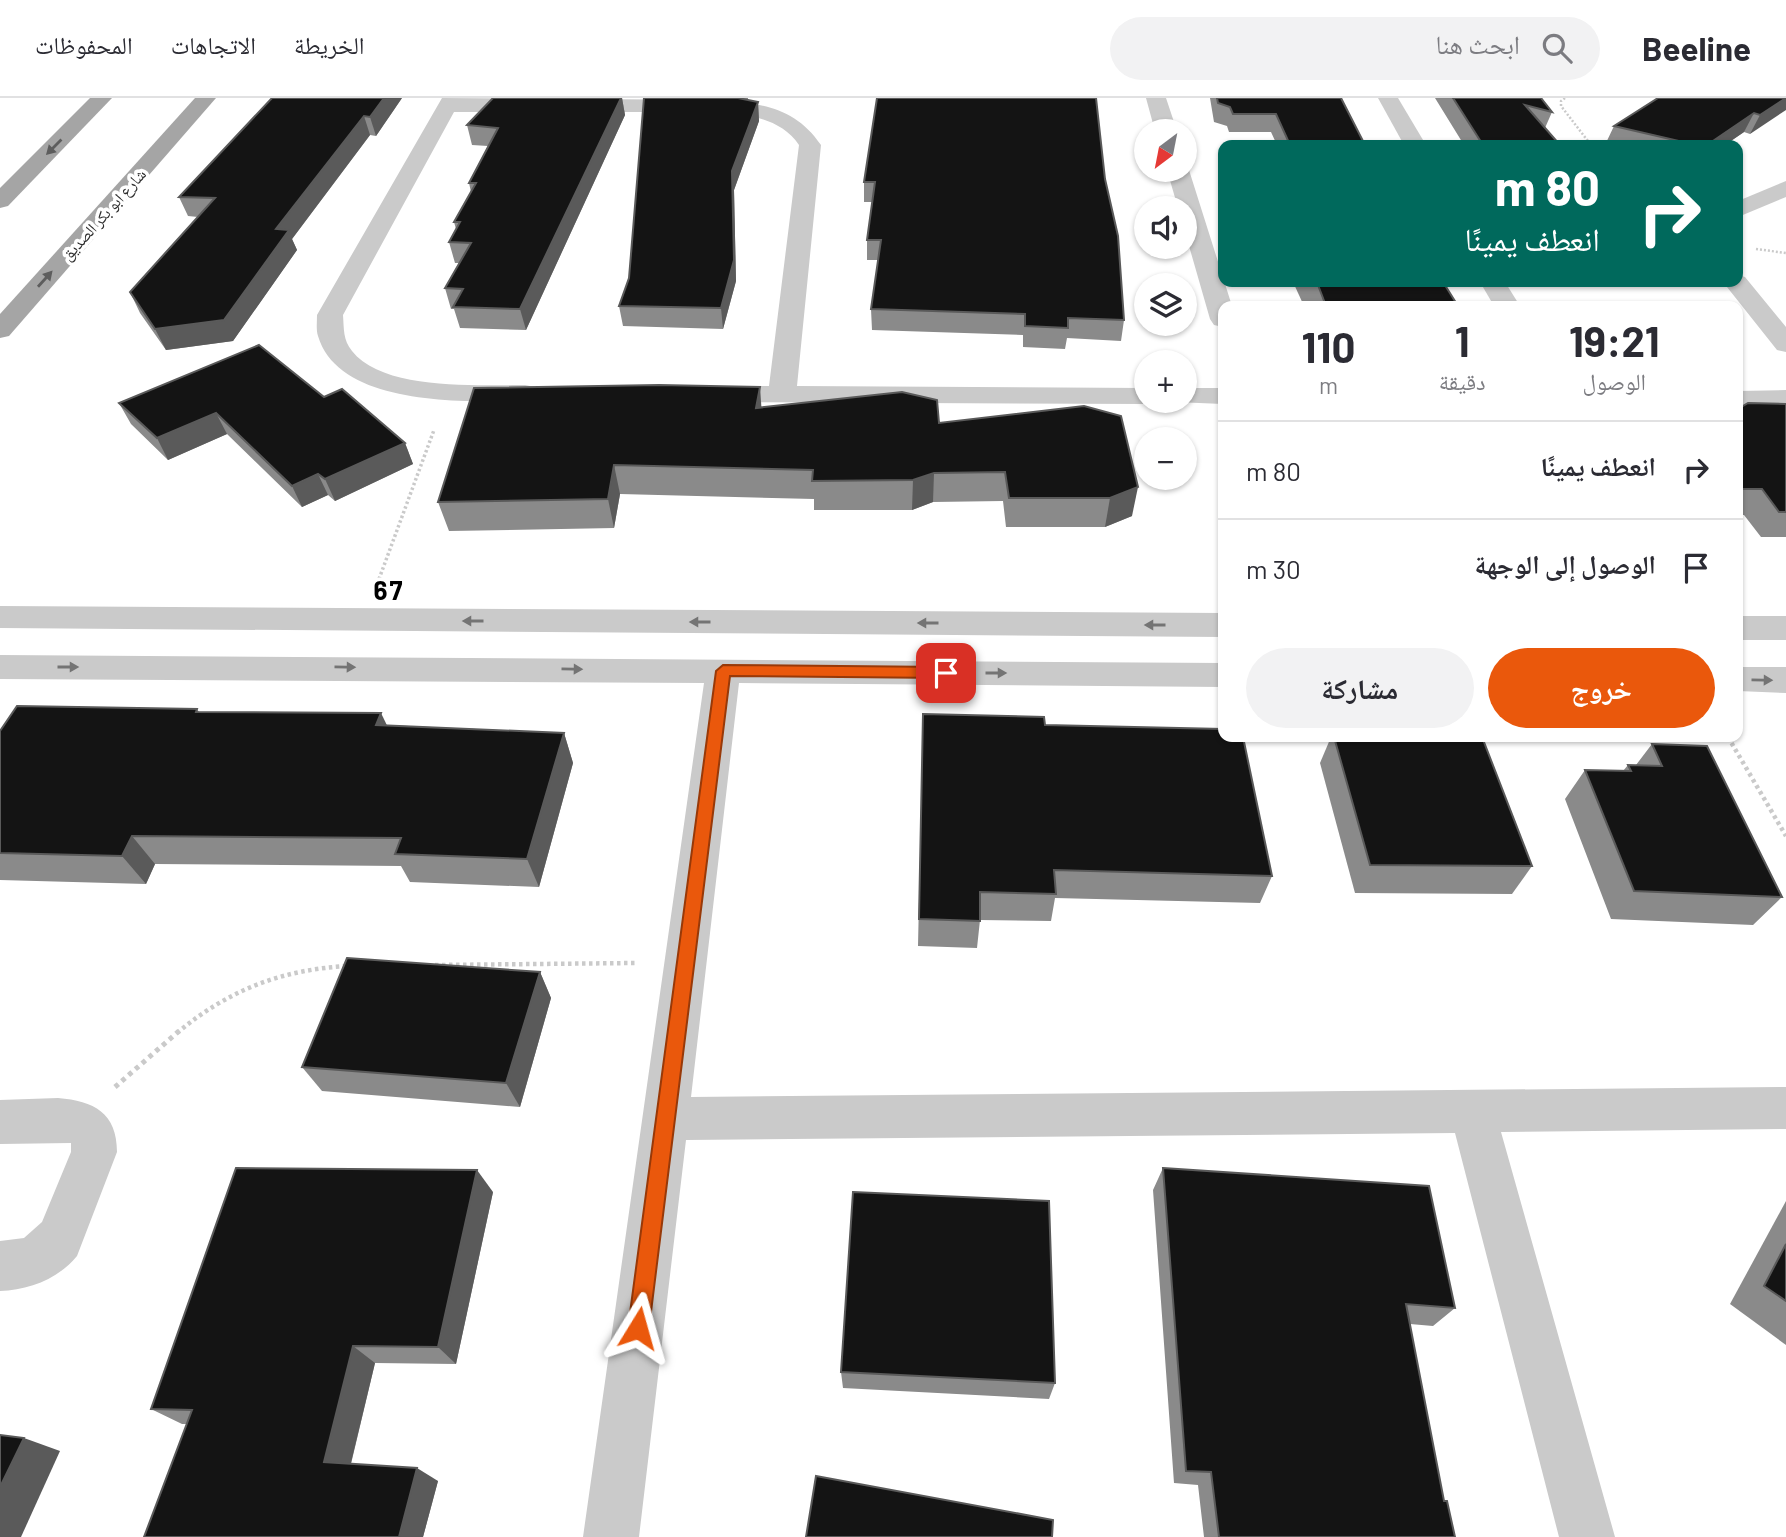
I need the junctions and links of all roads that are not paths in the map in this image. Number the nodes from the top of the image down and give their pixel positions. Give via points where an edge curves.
1 (102, 98) edge
2 (206, 98) edge
3 (1156, 98) edge
4 (1388, 98) edge
5 (450, 102) edge
6 (1162, 119) edge
7 (1412, 140) edge
8 (1184, 182) edge
9 (1786, 188) edge
10 (0, 201) edge
11 (1743, 208) edge
12 (1740, 287) edge
13 (1219, 301) edge
14 (0, 330) edge
15 (1786, 344) edge
16 (545, 393) edge
17 (684, 394) edge
18 (782, 394) junction
19 (1134, 396) edge
20 (1197, 396) edge
21 (1218, 396) edge
22 (1786, 398) edge
23 (1743, 399) edge
24 (0, 617) edge
25 (302, 620) junction
26 (1218, 625) edge
27 (1743, 628) edge
28 (1786, 628) edge
29 (0, 667) edge
30 (289, 667) junction
31 (723, 671) junction
32 (1218, 675) edge
33 (1743, 679) edge
34 (1786, 680) edge
35 (1786, 1108) edge
36 (1472, 1110) junction
37 (665, 1119) junction
38 (0, 1122) edge
39 (0, 1266) edge
40 (611, 1537) edge
41 (1587, 1537) edge

1 -> 10 main road
14 -> 2 main road, شارع ابو بكر الصديق
3 - 6 street
4 - 7 street
5 - 16 street via 331,315 331,337 344,358 369,376 404,387 448,393
5 - 18 street via 728,106 767,113 796,127 810,145
8 - 13 street via 1204,223
9 - 11 street
12 - 15 street
17 - 18 street
18 - 19 street
20 - 21 street
22 - 23 street
24 - 25 street
26 -> 25 street
25 - 30 street
27 - 28 street
29 -> 30 street
30 -> 31 street
31 -> 32 street
31 - 37 street
33 -> 34 street
35 - 36 street
36 - 37 street
36 - 41 street
37 - 40 street
38 - 39 street via 76,1120 89,1128 94,1139 94,1152 60,1239 29,1264

